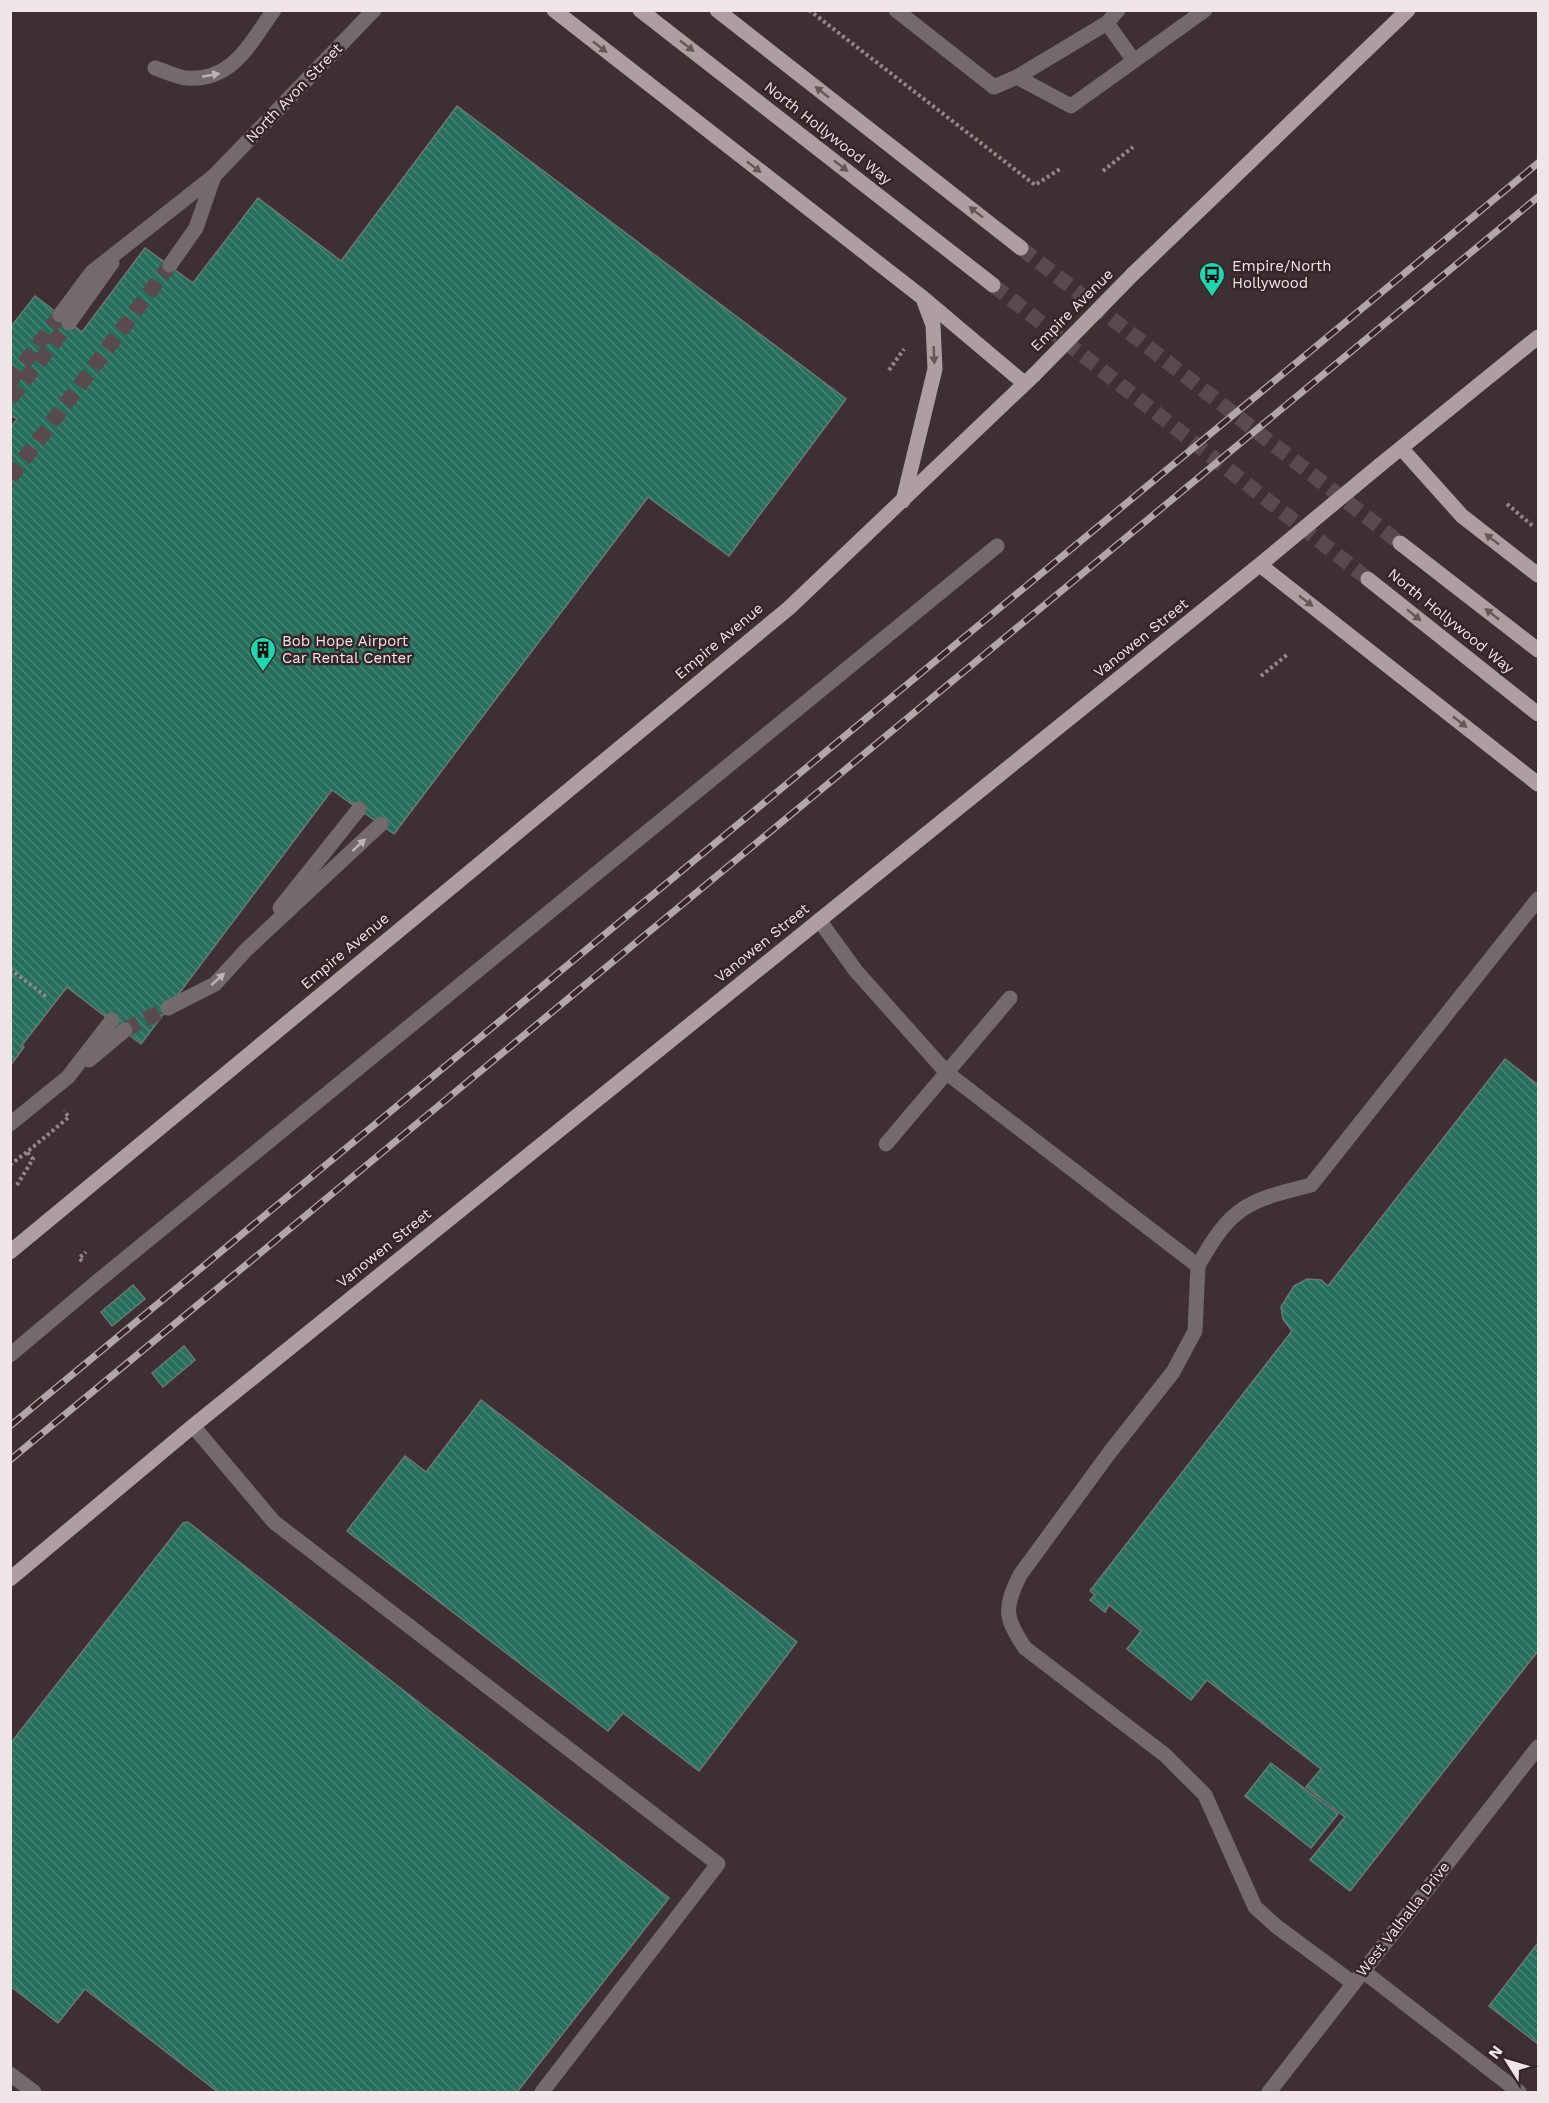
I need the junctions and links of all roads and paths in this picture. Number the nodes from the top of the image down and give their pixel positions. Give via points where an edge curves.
1 (274, 10) edge
2 (374, 10) edge
3 (554, 10) edge
4 (640, 10) edge
5 (717, 10) edge
6 (809, 10) edge
7 (896, 10) edge
8 (1118, 10) edge
9 (1205, 10) edge
10 (1408, 10) edge
11 (1107, 23) junction
12 (1134, 61) junction
13 (155, 68) dead end
14 (1017, 77) junction
15 (1133, 147) dead end
16 (1060, 169) dead end
17 (1103, 171) dead end
18 (214, 176) junction
19 (1022, 248) tunnel mouth
20 (170, 265) tunnel mouth
21 (993, 285) tunnel mouth
22 (923, 298) junction
23 (65, 319) tunnel mouth
24 (1539, 337) edge
25 (904, 349) dead end
26 (889, 370) dead end
27 (1029, 379) junction
28 (1402, 449) junction
29 (903, 501) junction
30 (1507, 504) dead end
31 (1534, 527) dead end
32 (1400, 543) tunnel mouth
33 (997, 546) dead end
34 (1264, 562) junction
35 (1539, 575) edge
36 (1368, 579) tunnel mouth
37 (1539, 650) edge
38 (1287, 654) dead end
39 (1261, 676) dead end
40 (1539, 714) edge
41 (1539, 784) edge
42 (359, 809) dead end
43 (381, 824) dead end
44 (1538, 899) edge
45 (819, 920) junction
46 (246, 950) junction
47 (10, 969) edge
48 (48, 998) dead end
49 (1010, 998) dead end
50 (168, 1008) tunnel mouth
51 (112, 1020) tunnel mouth
52 (125, 1030) tunnel mouth
53 (947, 1073) junction
54 (68, 1077) junction
55 (55, 1117) dead end
56 (10, 1124) edge
57 (886, 1144) dead end
58 (27, 1152) junction
59 (10, 1165) edge
60 (17, 1185) dead end
61 (10, 1252) edge
62 (1198, 1266) junction
63 (10, 1355) edge
64 (193, 1426) junction
65 (10, 1579) edge
66 (1539, 1747) edge
67 (1533, 1767) edge
68 (1358, 1977) junction
69 (10, 2074) edge
70 (34, 2092) edge
71 (542, 2092) edge
72 (1269, 2092) edge
73 (1519, 2092) edge

13 -> 1 street via 186,78 218,75 235,63
2 - 18 street, North Avon Street
3 -> 22 main road
4 -> 21 main road, North Hollywood Way
19 -> 5 main road, North Hollywood Way
6 - 16 path via 1035,185
7 - 14 street via 994,87
8 - 11 street
9 - 12 street
10 - 27 main road, Empire Avenue, bridge
11 - 12 street
11 - 14 street
12 - 14 street via 1071,106
15 - 17 path
18 - 20 street via 196,228
18 - 23 street, North Avon Street via 92,272
22 - 27 main road
22 -> 29 main road via 933,325 935,369
24 - 28 main road, Vanowen Street
25 - 26 path
27 - 29 main road, Empire Avenue
28 - 34 main road, Vanowen Street, bridge
35 -> 28 main road via 1462,516
29 - 61 main road, Empire Avenue via 789,608
30 - 31 path
37 -> 32 main road, North Hollywood Way
33 - 63 street
34 -> 41 main road
34 - 45 main road, Vanowen Street
36 -> 40 main road, North Hollywood Way
38 - 39 path
42 - 46 street
46 -> 43 street
44 - 62 street via 1311,1185 1242,1208 1217,1232
45 - 53 street via 856,970
45 - 64 main road, Vanowen Street
50 -> 46 street via 215,984
47 - 48 path
49 - 53 street
51 - 54 street
52 - 54 street
53 - 57 street
53 - 62 street
54 - 56 street
55 - 58 path via 63,1110 69,1117
58 - 59 path
58 - 60 path via 33,1159
62 - 68 street via 1195,1331 1173,1372 1020,1575 1010,1596 1009,1624 1025,1648 1165,1755 1205,1795 1256,1907 1276,1926
64 - 65 main road, Vanowen Street
64 - 71 street via 274,1522 718,1864
66 - 67 street, West Valhalla Drive
67 - 68 street, West Valhalla Drive
68 - 72 street, West Valhalla Drive
68 - 73 street
69 - 70 street

